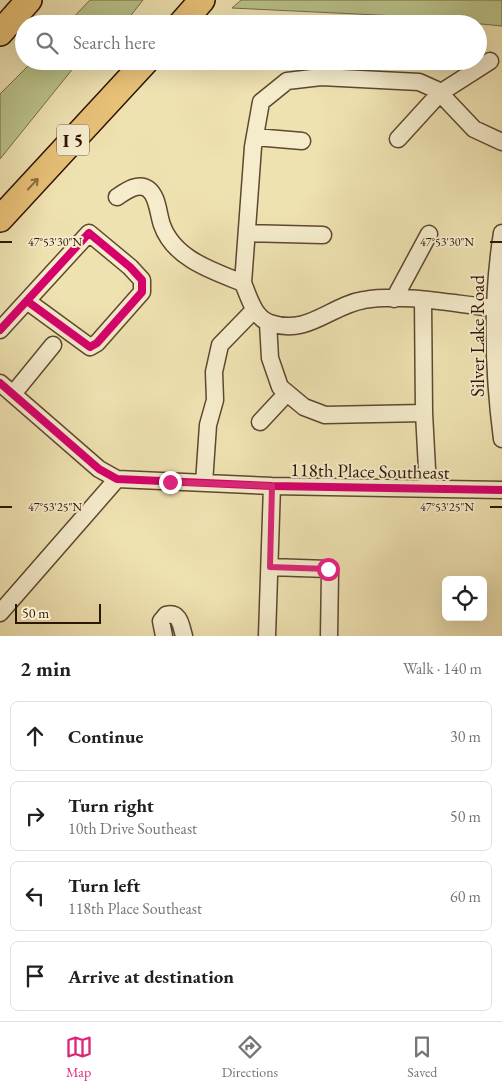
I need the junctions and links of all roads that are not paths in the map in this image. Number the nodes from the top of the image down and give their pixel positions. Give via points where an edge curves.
1 (29, 0) edge
2 (202, 0) edge
3 (16, 15) edge
4 (189, 15) edge
5 (15, 16) edge
6 (0, 33) edge
7 (490, 61) dead end
8 (487, 63) edge
9 (138, 70) edge
10 (476, 70) edge
11 (440, 93) junction
12 (255, 137) junction
13 (398, 139) dead end
14 (302, 141) dead end
15 (502, 142) edge
16 (117, 197) dead end
17 (0, 219) edge
18 (247, 233) junction
19 (502, 233) edge
20 (429, 234) dead end
21 (323, 235) dead end
22 (243, 283) junction
23 (394, 299) junction
24 (497, 299) edge
25 (424, 300) junction
26 (27, 301) junction
27 (254, 310) junction
28 (268, 323) junction
29 (0, 330) edge
30 (53, 345) dead end
31 (0, 383) edge
32 (287, 393) junction
33 (13, 394) junction
34 (424, 413) junction
35 (260, 422) dead end
36 (502, 439) edge
37 (117, 479) junction
38 (204, 483) junction
39 (272, 486) junction
40 (428, 488) junction
41 (502, 490) edge
42 (270, 567) junction
43 (0, 613) edge
44 (164, 636) edge
45 (184, 636) edge
46 (267, 636) edge
47 (329, 636) edge

1 - 3 highway
2 - 4 highway
5 - 6 highway
7 - 8 street
17 -> 9 highway, I 5
10 - 11 street
11 - 12 street via 419,82 321,77 287,81 261,102
11 - 13 street
11 - 15 street via 474,129
12 - 14 street
12 - 18 street
16 - 22 street via 128,189 148,189 154,196 163,227 180,252 203,268
18 - 21 street
18 - 22 street
19 - 24 street, Silver Lake Road
20 - 23 street
22 - 27 street
23 - 25 street
23 - 28 street via 363,300 313,322
24 - 25 street
24 - 36 street, Silver Lake Road via 494,363
25 - 34 street
26 - 26 street via 89,233 142,280 142,292 90,347
26 - 29 street
27 - 28 street
27 - 38 street via 220,345 214,372 215,400 208,425
28 - 32 street via 270,358 280,387
30 - 33 street
31 - 33 street
32 - 34 street via 304,407 325,415
32 - 35 street
33 - 37 street via 99,469
34 - 40 street
37 - 38 street, 118th Place Southeast
37 - 43 street
38 - 39 street, 118th Place Southeast
39 - 40 street, 118th Place Southeast
39 - 42 street
40 - 41 street, 118th Place Southeast
42 - 46 street
42 - 47 street via 328,569
44 - 45 street via 161,621 170,613 179,620

